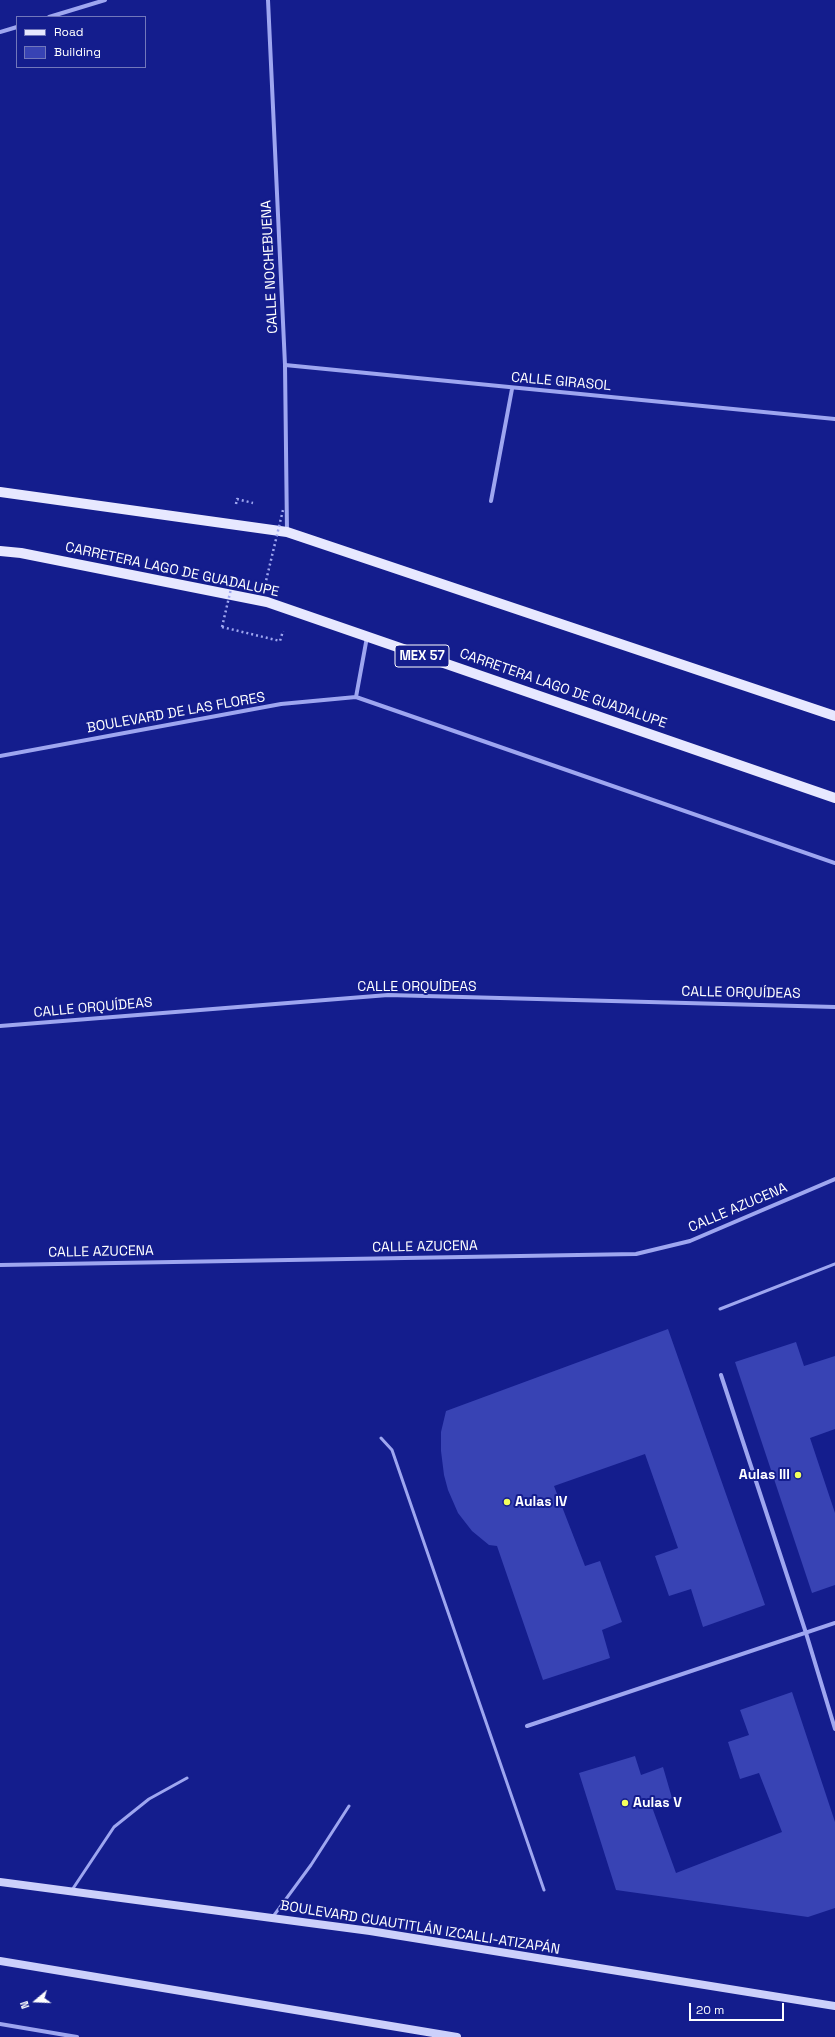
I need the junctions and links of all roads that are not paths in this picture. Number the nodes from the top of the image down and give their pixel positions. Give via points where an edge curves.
1 (105, 0) edge
2 (268, 0) edge
3 (52, 16) edge
4 (16, 26) edge
5 (0, 32) edge
6 (285, 365) junction
7 (512, 389) junction
8 (835, 419) edge
9 (0, 492) edge
10 (491, 501) dead end
11 (287, 532) junction
12 (0, 551) edge
13 (367, 637) junction
14 (356, 697) junction
15 (835, 716) edge
16 (0, 756) edge
17 (835, 798) edge
18 (835, 863) edge
19 (835, 1007) edge
20 (0, 1026) edge
21 (835, 1179) edge
22 (835, 1264) edge
23 (0, 1265) edge
24 (720, 1309) dead end
25 (721, 1375) dead end
26 (381, 1438) dead end
27 (835, 1623) edge
28 (806, 1633) junction
29 (527, 1726) dead end
30 (835, 1729) edge
31 (187, 1778) dead end
32 (349, 1806) dead end
33 (0, 1882) edge
34 (544, 1890) dead end
35 (71, 1892) junction
36 (272, 1918) junction
37 (0, 1961) edge
38 (835, 2006) edge
39 (0, 2024) edge
40 (77, 2037) edge
41 (457, 2037) edge

1 - 3 street
2 - 6 street, CALLE NOCHEBUENA
4 - 5 street
6 - 7 street, CALLE GIRASOL
6 - 11 street, CALLE NOCHEBUENA
7 - 8 street, CALLE GIRASOL
7 - 10 street
9 - 11 main road
11 - 15 main road
12 - 13 main road, CARRETERA LAGO DE GUADALUPE / MEX 57 via 267,602
13 - 14 street
13 - 17 main road, CARRETERA LAGO DE GUADALUPE / MEX 57
14 - 16 street, BOULEVARD DE LAS FLORES via 281,704
14 - 18 street
19 - 20 street, CALLE ORQUÍDEAS via 388,995
21 - 23 street, CALLE AZUCENA via 690,1242 636,1254
22 - 24 lane
25 - 28 street
26 - 34 lane via 392,1450
27 - 28 street
28 - 29 street
28 - 30 street
31 - 35 lane via 149,1799 114,1827
32 - 36 lane via 311,1865
33 - 35 main road, BOULEVARD CUAUTITLÁN IZCALLI-ATIZAPÁN
35 - 36 main road, BOULEVARD CUAUTITLÁN IZCALLI-ATIZAPÁN
36 - 38 main road, BOULEVARD CUAUTITLÁN IZCALLI-ATIZAPÁN via 370,1931
37 - 41 main road
39 - 40 street

